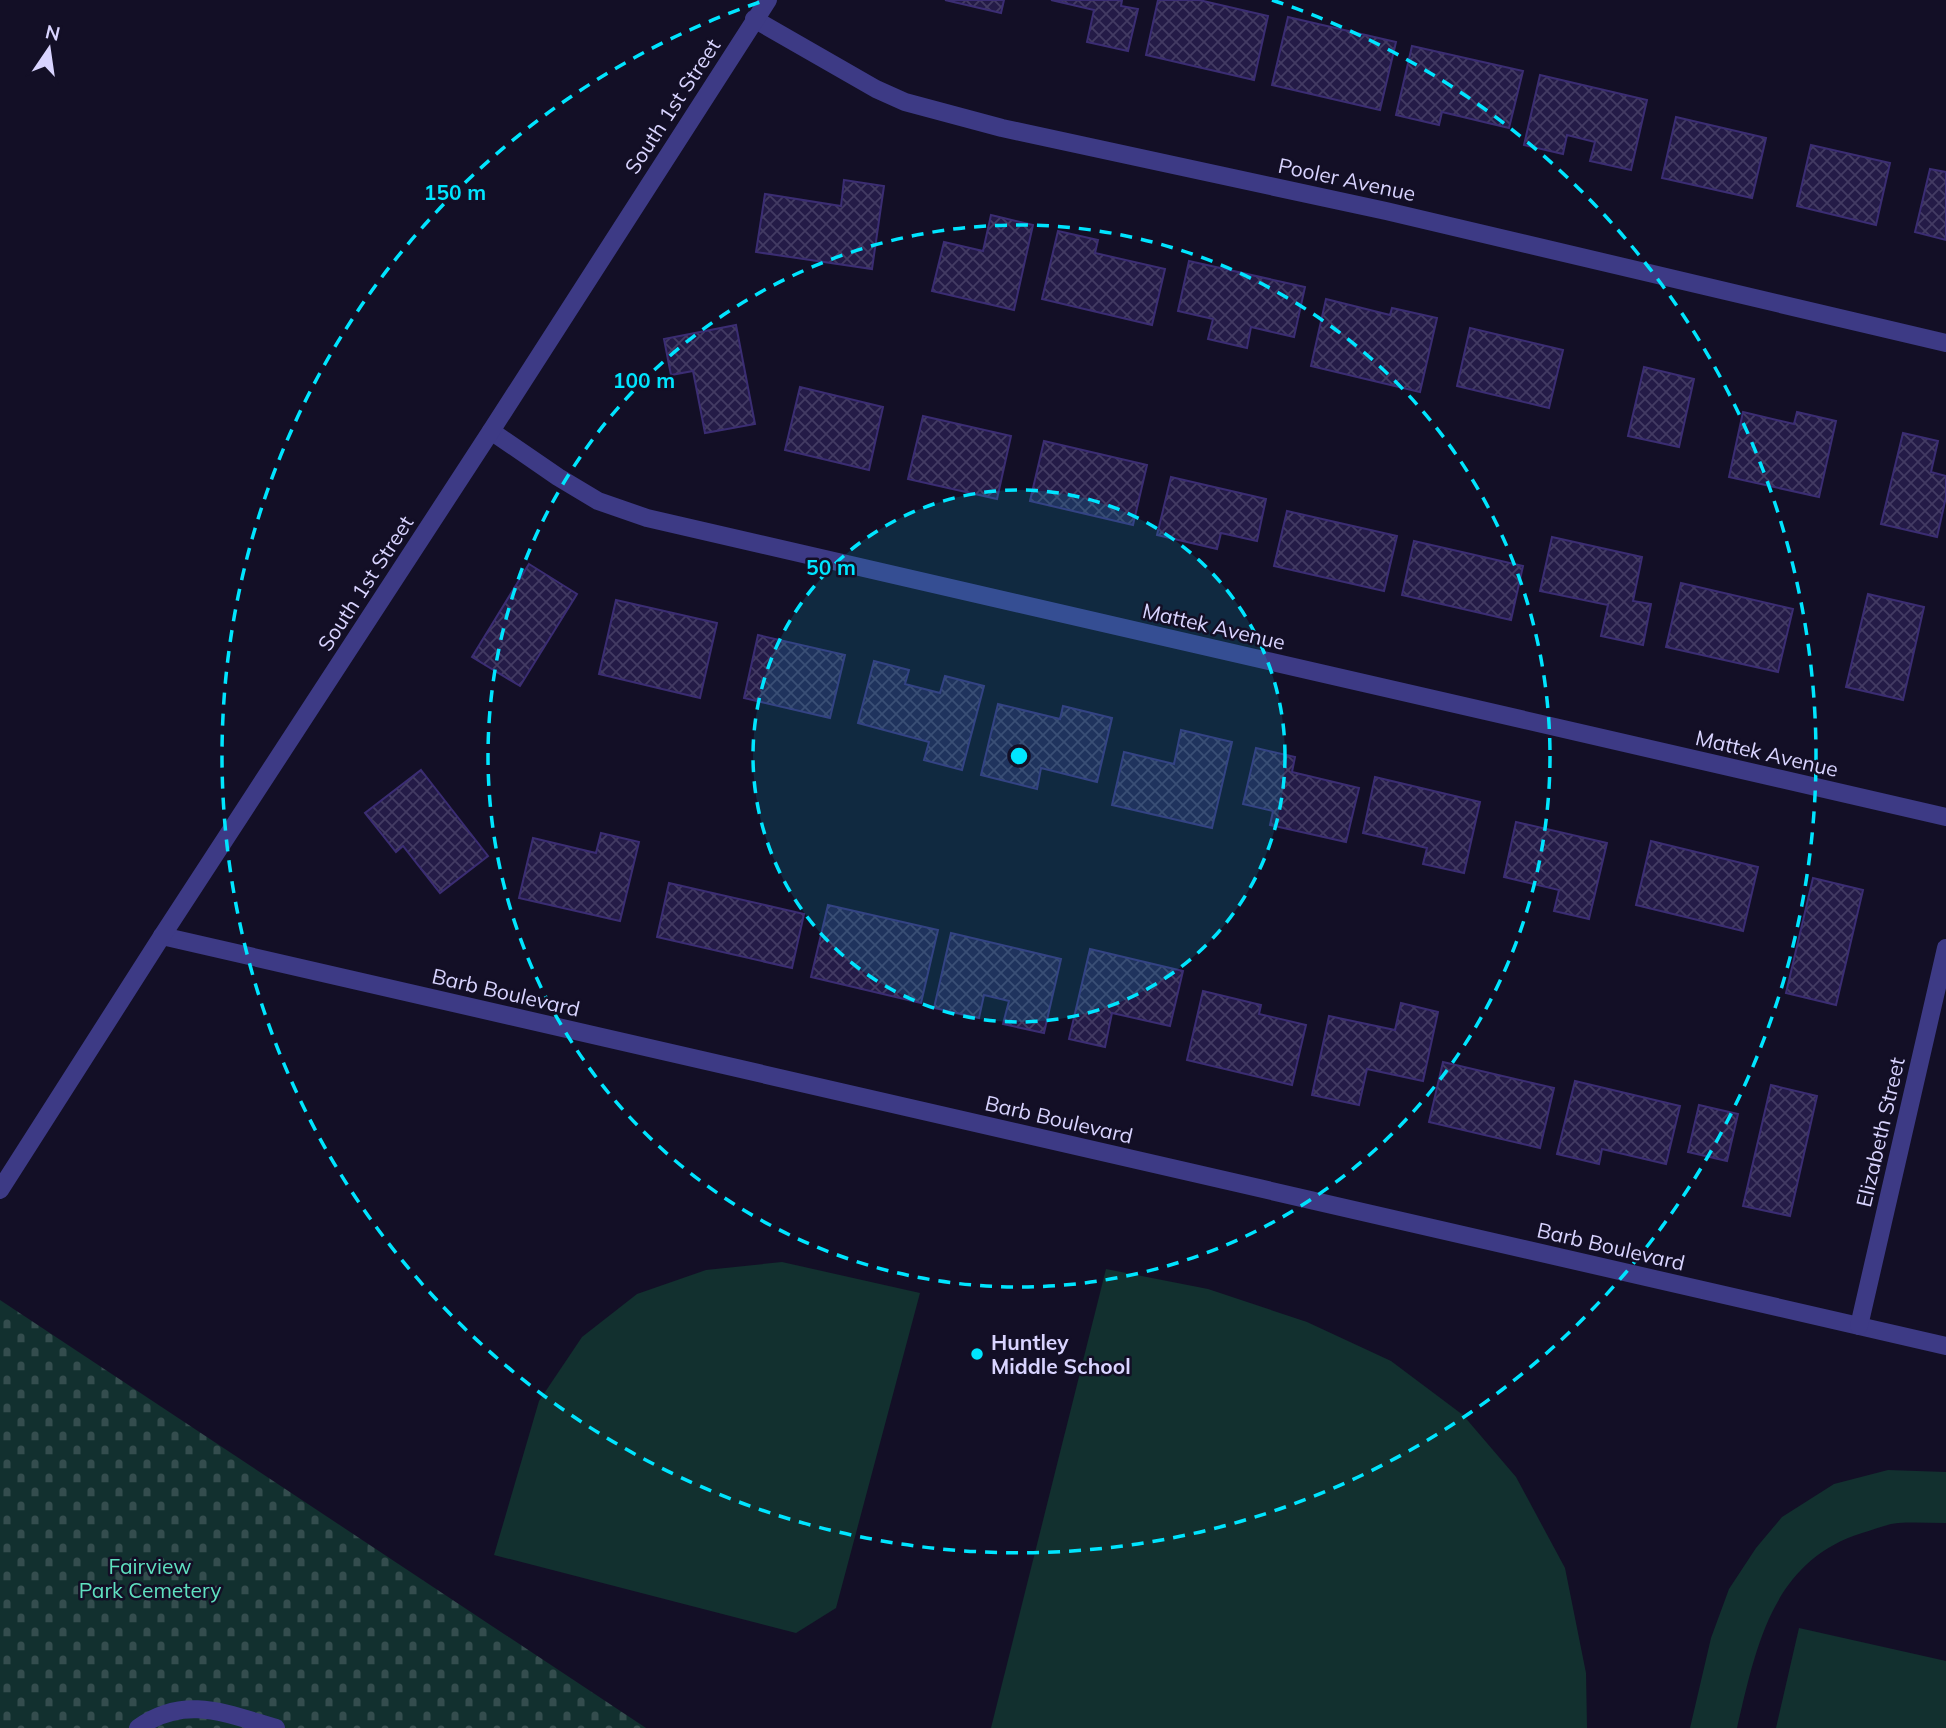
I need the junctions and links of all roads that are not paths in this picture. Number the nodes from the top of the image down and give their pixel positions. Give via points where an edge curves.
1 (768, 0) edge
2 (754, 19) junction
3 (1946, 343) edge
4 (491, 431) junction
5 (1946, 817) edge
6 (162, 936) junction
7 (1946, 948) edge
8 (0, 1190) edge
9 (1859, 1326) junction
10 (1946, 1346) edge
11 (138, 1728) edge
12 (276, 1728) edge

1 - 2 street, South 1st Street
2 - 3 street, Pooler Avenue via 905,102
2 - 4 street, South 1st Street
4 - 5 street, Mattek Avenue via 598,500 647,519
4 - 6 street, South 1st Street
6 - 8 street, South 1st Street
6 - 9 street, Barb Boulevard
7 - 9 street, Elizabeth Street
9 - 10 street, Barb Boulevard
11 - 12 street via 178,1709 205,1708

